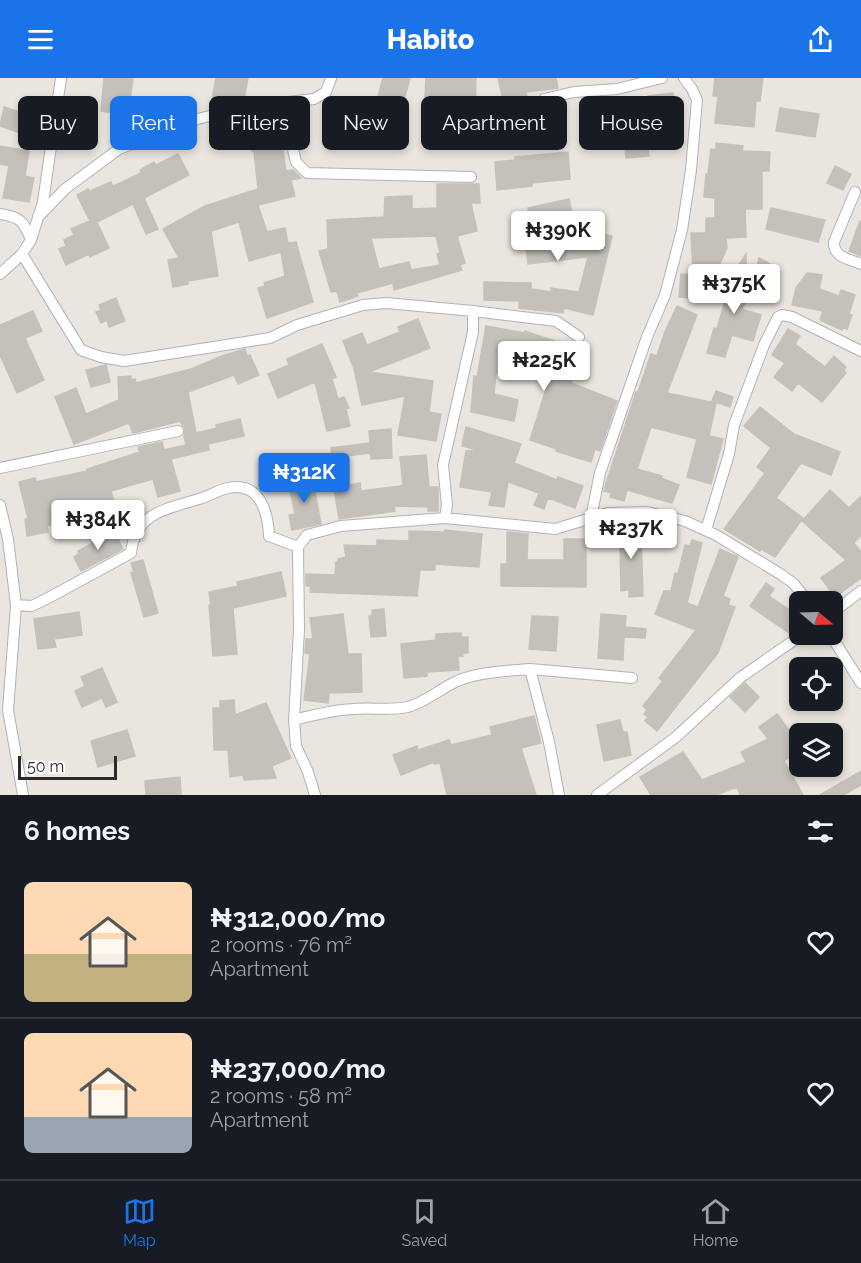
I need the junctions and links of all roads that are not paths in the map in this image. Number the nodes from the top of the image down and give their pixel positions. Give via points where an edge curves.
1 (61, 78) edge
2 (331, 78) edge
3 (662, 78) edge
4 (684, 78) edge
5 (556, 96) edge
6 (310, 99) edge
7 (209, 116) edge
8 (293, 150) edge
9 (471, 177) dead end
10 (855, 192) dead end
11 (0, 214) edge
12 (38, 217) junction
13 (31, 240) junction
14 (22, 254) junction
15 (861, 264) edge
16 (0, 274) edge
17 (473, 310) junction
18 (579, 336) dead end
19 (861, 351) edge
20 (178, 431) dead end
21 (0, 468) edge
22 (0, 505) edge
23 (445, 518) junction
24 (591, 518) junction
25 (706, 530) junction
26 (298, 548) junction
27 (799, 591) edge
28 (861, 591) edge
29 (16, 605) junction
30 (843, 605) edge
31 (789, 644) edge
32 (837, 645) edge
33 (530, 669) junction
34 (632, 678) dead end
35 (861, 683) edge
36 (4, 706) edge
37 (294, 720) junction
38 (23, 795) edge
39 (315, 795) edge
40 (559, 795) edge
41 (597, 795) edge

1 - 12 street
2 - 6 street via 326,92
3 - 5 street via 617,89
4 - 24 street via 697,100 682,230 665,295 600,473
7 - 12 street via 119,148 65,189
8 - 9 street via 296,162 307,174
10 - 15 street via 833,249
11 - 13 street via 14,216 26,225
12 - 13 street
13 - 14 street
14 - 16 street
14 - 17 street via 81,350 124,361 270,338 297,325 363,305 386,303
17 - 18 street via 556,321
17 - 23 street via 473,332 443,465
19 - 25 street via 792,317 778,317 734,425
20 - 21 street
22 - 29 street
23 - 24 street via 555,529
23 - 26 street via 341,526 308,535
24 - 25 street via 608,513 647,512
25 - 27 street via 782,575
26 - 29 street via 269,536 264,507 256,494 245,486 228,488 156,512 142,523 132,540 131,553 32,606
26 - 37 street
28 - 30 street
29 - 36 street
31 - 41 street via 741,677 676,737
32 - 35 street
33 - 34 street
33 - 37 street via 469,677 407,707 339,710
33 - 40 street
36 - 38 street
37 - 39 street via 296,746

